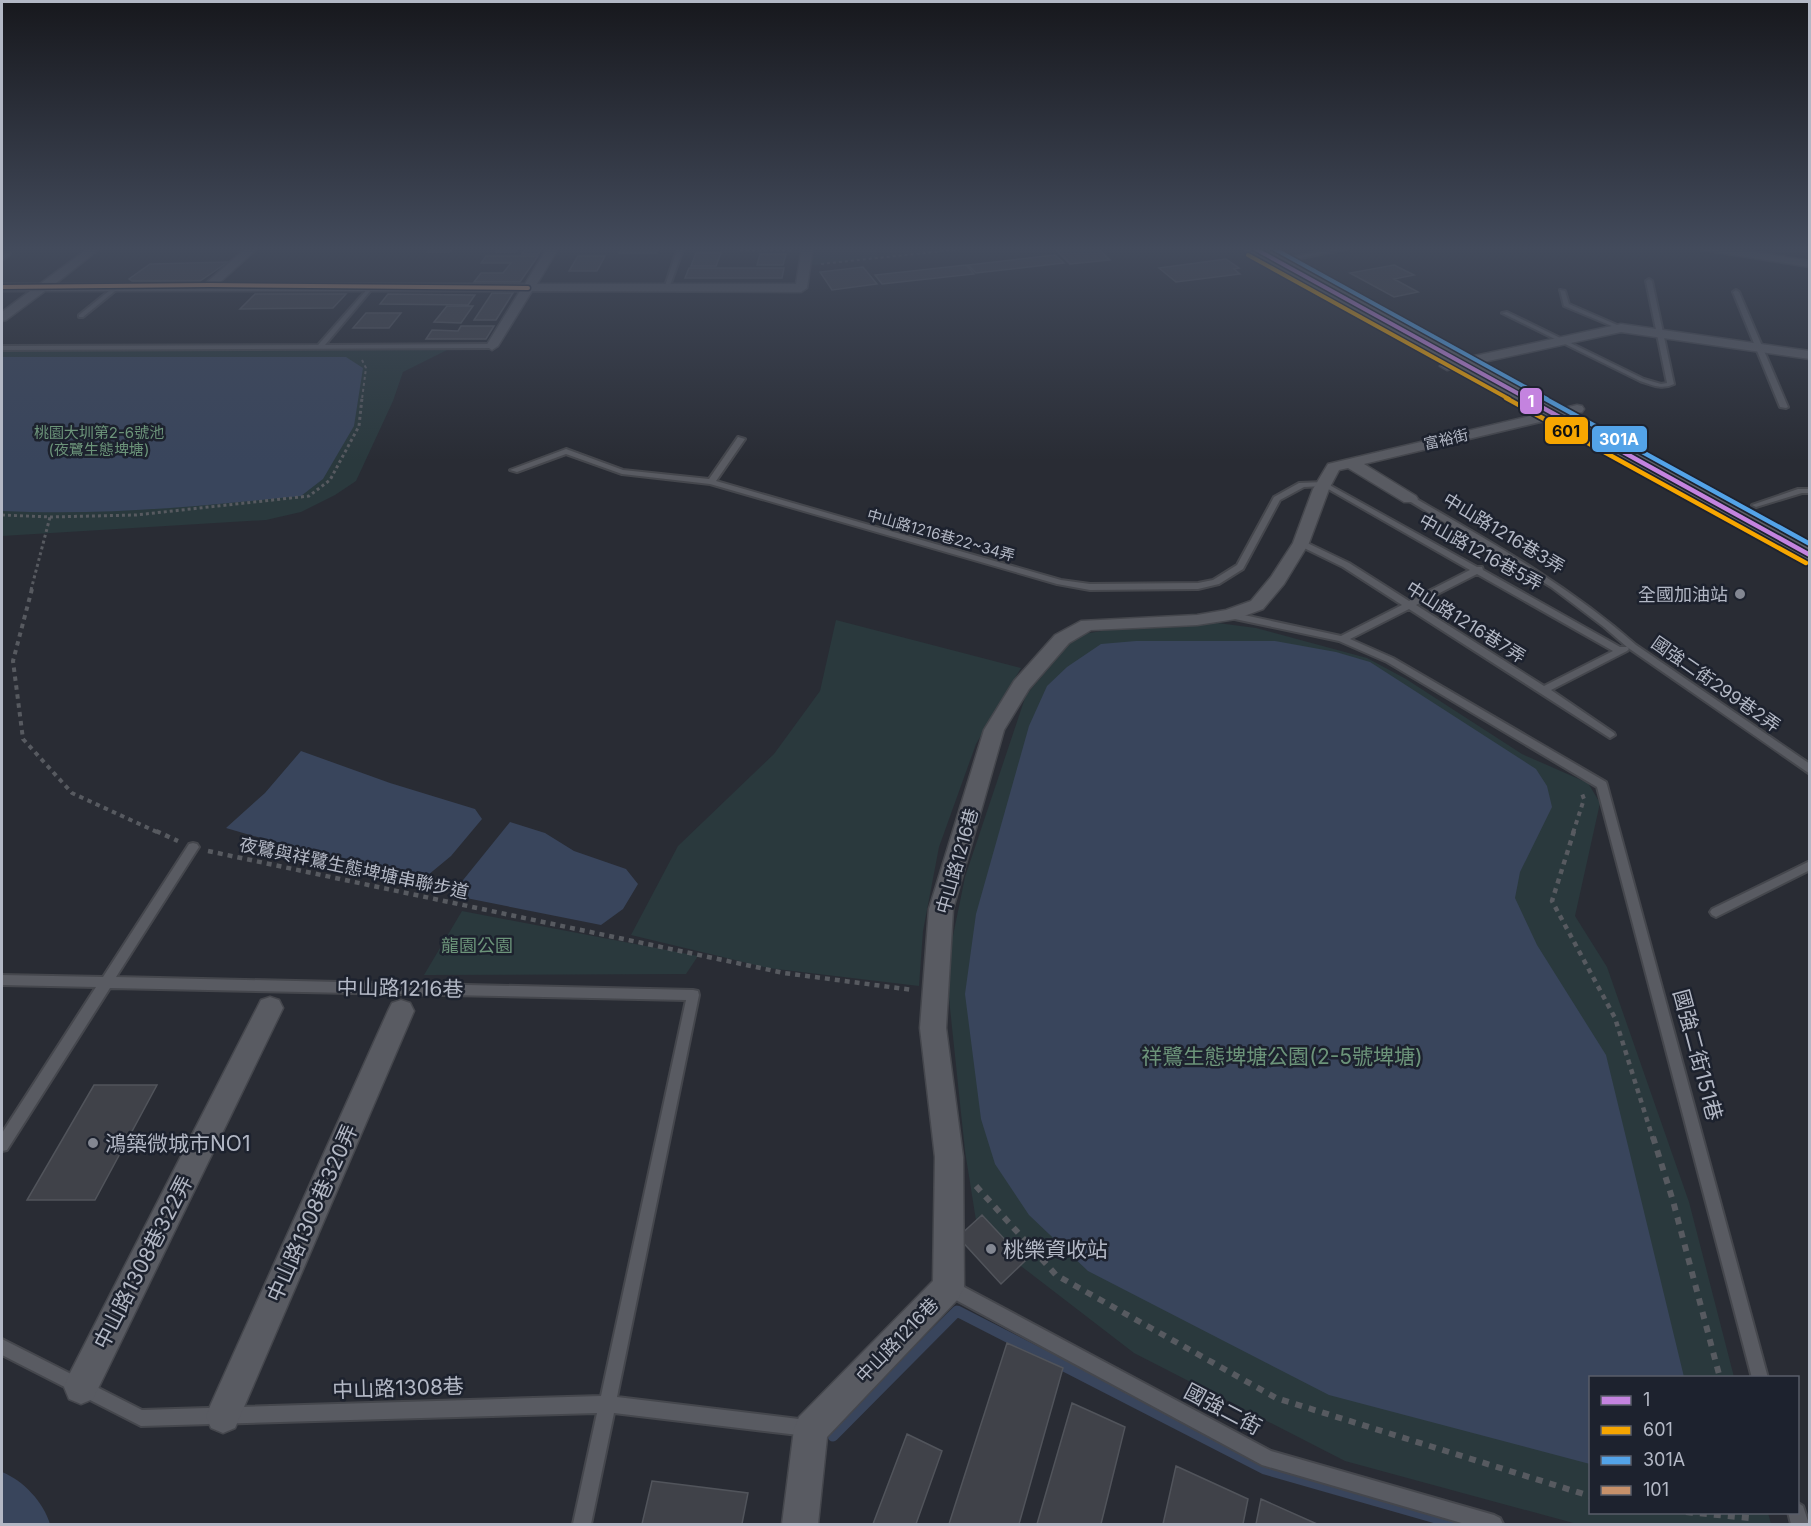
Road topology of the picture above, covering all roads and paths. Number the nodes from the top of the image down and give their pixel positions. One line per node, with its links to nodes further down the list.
1 (344, 318): 13 (lane)
2 (509, 318): 12 (street)
3 (1374, 318): 19 (main road)
4 (1409, 318): 18 (main road)
5 (1516, 318): 11 (lane)
6 (1598, 318): 9 (lane)
7 (1658, 318): 10 (lane)
8 (1747, 318): 16 (lane)
9 (1621, 328): 10 (street); 11 (street)
10 (1662, 334): 11 (lane); 16 (street)
11 (1564, 342): 18 (street)
12 (492, 346): 14 (lane)
13 (320, 347): 14 (lane); 15 (lane)
14 (357, 347): 32 (path)
15 (2, 348)
16 (1760, 348): 17 (street); 20 (lane)
17 (1809, 355)
18 (1484, 359): 19 (street); 21 (main road)
19 (1454, 365): 22 (main road)
20 (1784, 407)
21 (1577, 409): 22 (street, 富裕街); 30 (main road)
22 (1553, 415): 24 (street, 富裕街); 35 (main road)
23 (741, 439): 26 (lane)
24 (1349, 462): 27 (street, 富裕街); 29 (street, 中山路1216巷3弄)
25 (514, 470): 26 (lane, 中山路1216巷22~34弄)
26 (711, 482): 27 (lane, 中山路1216巷22~34弄)
27 (1324, 484): 34 (street, 中山路1216巷); 36 (lane, 中山路1216巷5弄)
28 (1809, 491): 30 (lane)
29 (1410, 500): 40 (lane, 中山路1216巷3弄)
30 (1756, 505): 33 (main road)
31 (2, 515): 32 (path)
32 (50, 517): 46 (path, 夜鷺與祥鷺生態埤塘串聯步道)
33 (1809, 534)
34 (1301, 543): 37 (lane, 中山路1216巷7弄); 38 (street, 中山路1216巷)
35 (1809, 555)
36 (1479, 569): 37 (lane); 41 (lane, 中山路1216巷5弄)
37 (1408, 605): 39 (lane); 42 (lane, 中山路1216巷7弄)
38 (1230, 615): 39 (lane, 國強二街151巷); 51 (street, 中山路1216巷)
39 (1342, 639): 44 (lane, 國強二街151巷)
40 (1633, 646): 41 (lane); 45 (lane, 國強二街299巷2弄)
41 (1620, 651): 42 (lane)
42 (1544, 690): 43 (lane, 中山路1216巷7弄)
43 (1610, 735)
44 (1566, 764): 58 (path); 59 (lane, 國強二街151巷)
45 (1809, 770)
46 (193, 847): 50 (lane); 51 (path, 夜鷺與祥鷺生態埤塘串聯步道)
47 (1809, 865): 48 (lane)
48 (1716, 912)
49 (2, 980): 50 (lane, 中山路1216巷)
50 (108, 981): 54 (lane); 61 (lane, 中山路1216巷)
51 (935, 993): 55 (street, 中山路1216巷)
52 (270, 1008): 60 (street, 中山路1308巷322弄)
53 (401, 1011): 62 (street, 中山路1308巷320弄)
54 (2, 1145)
55 (949, 1157): 56 (street, 中山路1216巷); 64 (path)
56 (948, 1287): 63 (street, 中山路1216巷); 69 (lane, 國強二街)
57 (2, 1347): 60 (lane, 中山路1308巷)
58 (1720, 1376)
59 (1760, 1376)
60 (81, 1387): 62 (lane, 中山路1308巷)
61 (608, 1404): 62 (lane, 中山路1308巷); 63 (lane, 中山路1308巷); 67 (lane)
62 (223, 1416)
63 (811, 1429): 68 (street)
64 (1589, 1496)
65 (1707, 1514): 66 (path)
66 (1748, 1514)
67 (582, 1524)
68 (800, 1524)
69 (1494, 1524)

